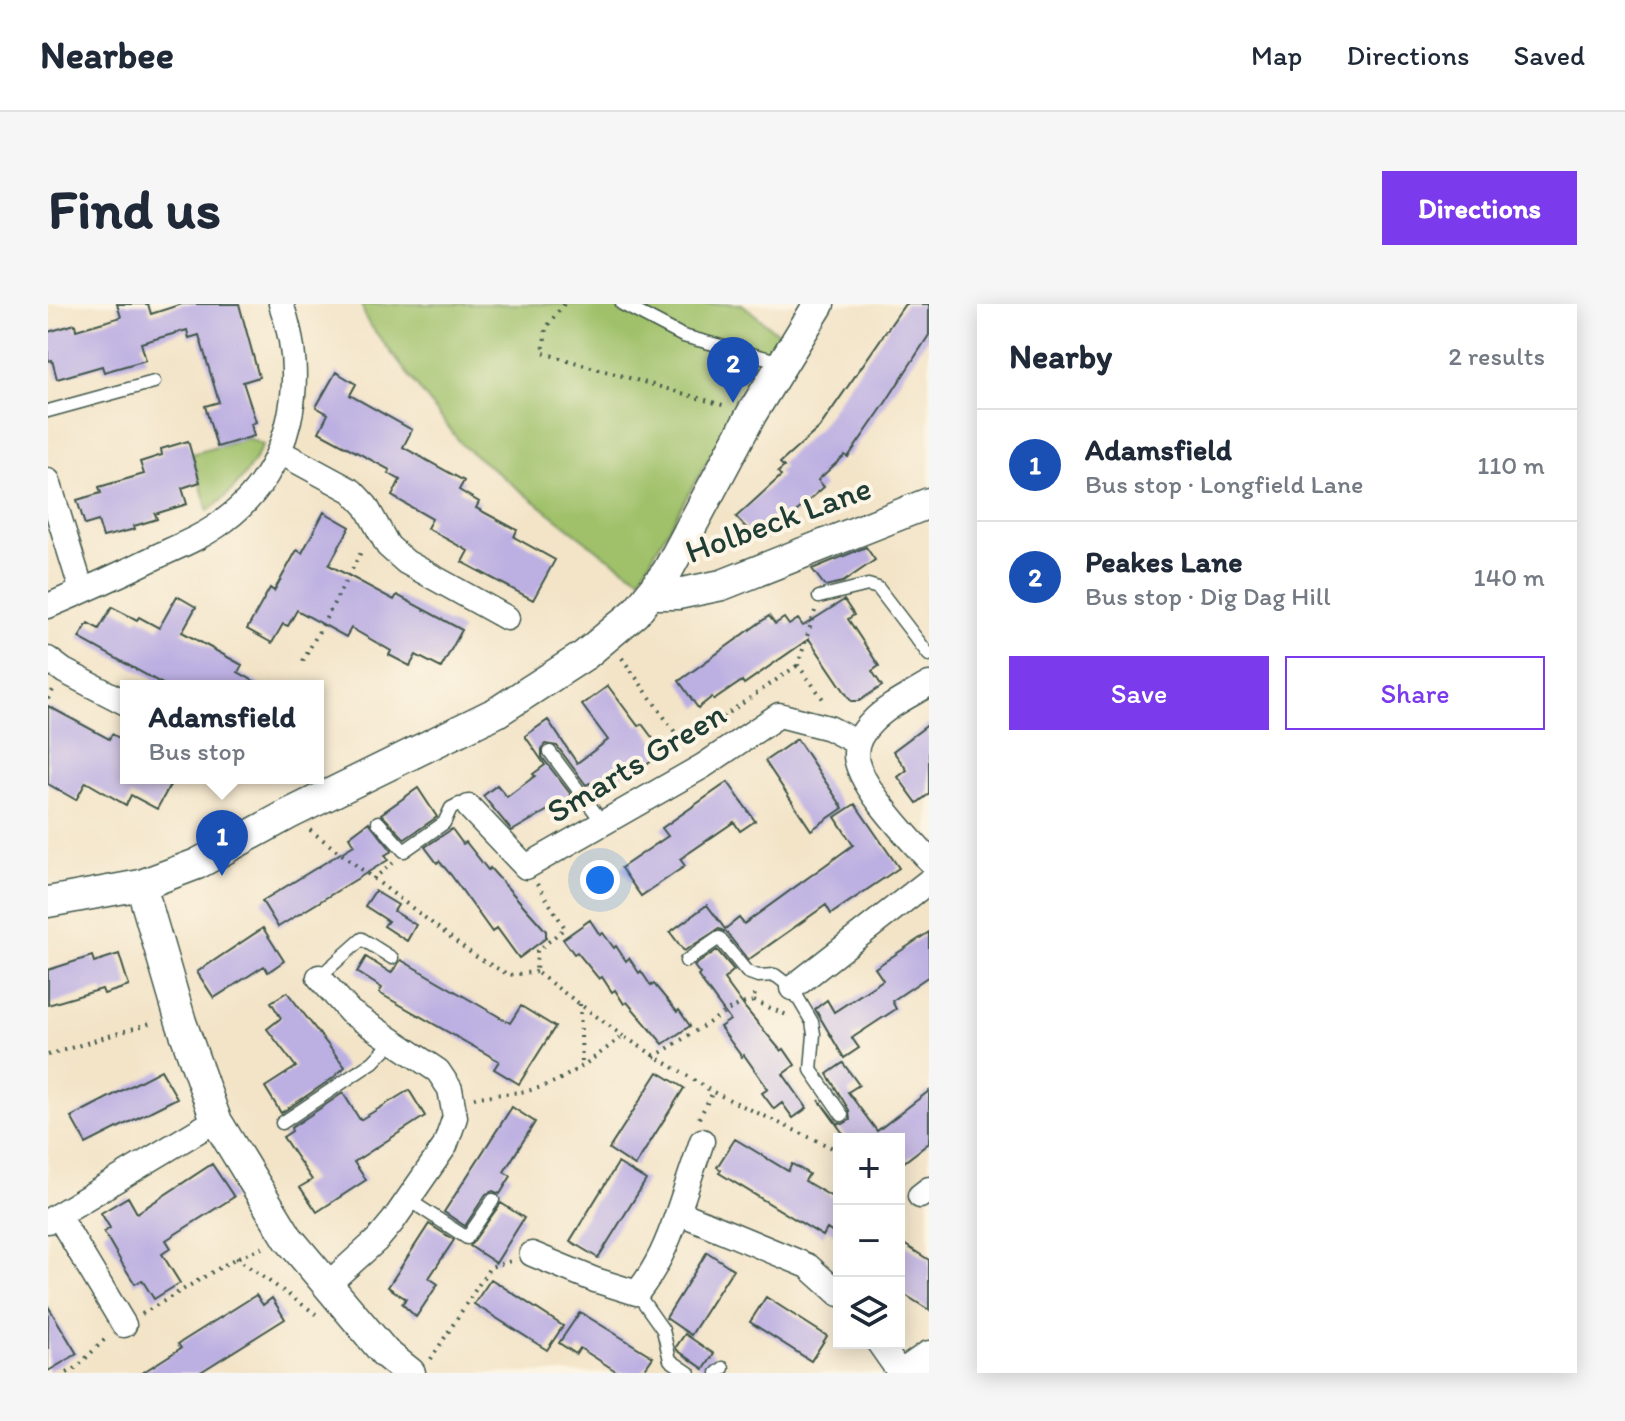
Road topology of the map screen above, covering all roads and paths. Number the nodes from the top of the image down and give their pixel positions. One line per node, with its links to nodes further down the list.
1 (281, 304): 9 (street)
2 (564, 304): 8 (path)
3 (622, 304): 5 (lane)
4 (819, 304): 5 (street)
5 (782, 362): 8 (street)
6 (154, 382): 7 (lane)
7 (48, 411)
8 (752, 413): 14 (street)
9 (280, 452): 12 (street); 13 (street)
10 (48, 481): 13 (street)
11 (929, 503): 14 (street, Holbeck Lane)
12 (378, 527): 17 (street); 21 (path)
13 (82, 591): 16 (street)
14 (652, 594): 18 (street)
15 (819, 597): 19 (lane); 22 (path)
16 (48, 606)
17 (507, 618)
18 (619, 628): 27 (path); 31 (street)
19 (929, 655)
20 (48, 659): 24 (street)
21 (303, 661)
22 (798, 665): 25 (path); 27 (path)
23 (929, 684): 26 (street)
24 (120, 700)
25 (829, 728): 26 (street, Smarts Green); 29 (street, Smarts Green)
26 (858, 743): 35 (street)
27 (683, 744): 29 (path)
28 (550, 752): 33 (lane)
29 (703, 766): 33 (street, Smarts Green)
30 (469, 807): 34 (lane); 36 (street, Smarts Green)
31 (289, 814): 37 (path); 39 (street)
32 (378, 822): 34 (lane)
33 (603, 823): 36 (street, Smarts Green)
34 (404, 851): 37 (path)
35 (929, 860)
36 (526, 867): 43 (path)
37 (373, 879): 43 (path)
38 (929, 881): 46 (street)
39 (141, 885): 40 (street); 48 (street)
40 (48, 902)
41 (392, 958): 45 (lane)
42 (686, 961): 44 (lane)
43 (536, 972): 47 (path)
44 (758, 976): 46 (lane); 52 (path)
45 (319, 977): 50 (street)
46 (792, 988): 55 (lane)
47 (580, 1004): 49 (path); 53 (path)
48 (179, 1013): 51 (path); 56 (street)
49 (623, 1036): 52 (path); 53 (path)
50 (394, 1040): 54 (street); 57 (lane)
51 (48, 1055)
52 (654, 1057): 59 (path)
53 (582, 1066): 54 (path)
54 (454, 1103): 60 (street)
55 (842, 1115)
56 (216, 1120): 63 (street); 64 (street)
57 (282, 1123)
58 (702, 1141): 62 (street)
59 (833, 1148)
60 (409, 1200): 61 (lane); 67 (street)
61 (493, 1200)
62 (678, 1212): 68 (street); 69 (street)
63 (53, 1218): 71 (street)
64 (288, 1238): 66 (path); 67 (street)
65 (532, 1254): 69 (street); 74 (path)
66 (236, 1258): 70 (path); 71 (path)
67 (327, 1285): 74 (street)
68 (833, 1289)
69 (637, 1293): 76 (lane)
70 (319, 1317)
71 (124, 1325): 75 (path)
72 (884, 1349): 77 (street)
73 (929, 1356): 77 (street)
74 (419, 1368)
75 (67, 1373)
76 (689, 1373)
77 (903, 1373)

